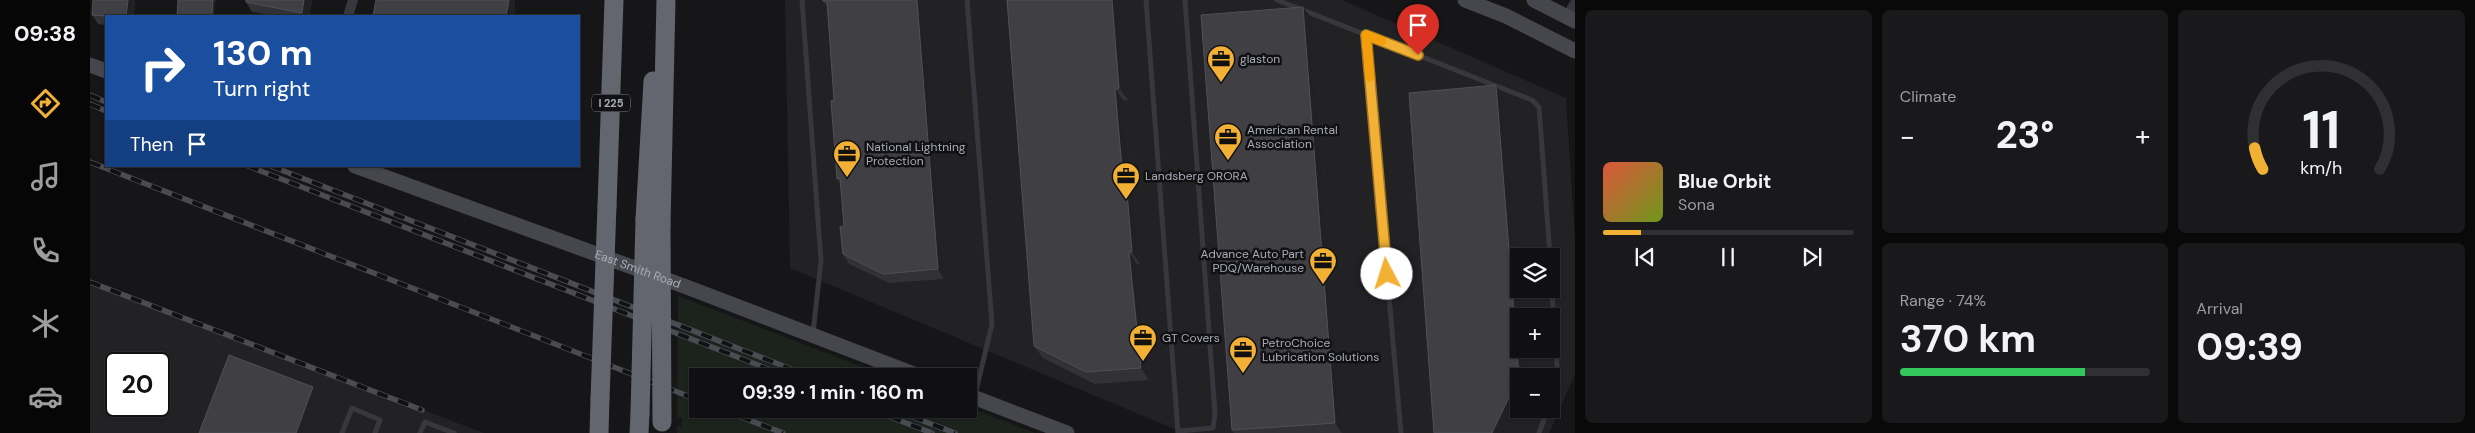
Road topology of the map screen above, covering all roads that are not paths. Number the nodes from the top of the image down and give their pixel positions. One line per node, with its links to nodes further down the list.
1 (353, 0): 13 (street)
2 (614, 0): 35 (highway, I 225, bridge)
3 (657, 0): 20 (highway)
4 (666, 0): 20 (highway)
5 (802, 0): 23 (lane)
6 (968, 0): 26 (lane)
7 (1146, 0): 30 (lane)
8 (1185, 0): 30 (lane)
9 (1277, 0): 15 (lane)
10 (1465, 0): 16 (street)
11 (1534, 0): 14 (street)
12 (1575, 3): 14 (street)
13 (348, 15)
14 (1571, 18)
15 (1366, 35): 21 (lane); 38 (lane)
16 (1575, 51)
17 (90, 64): 18 (street)
18 (105, 71)
19 (358, 167): 23 (street, East Smith Road)
20 (653, 222): 29 (highway, bridge); 36 (highway, bridge)
21 (1549, 248)
22 (1552, 298): 25 (lane)
23 (813, 336): 24 (street, East Smith Road)
24 (898, 368)
25 (1557, 368)
26 (977, 375)
27 (977, 398): 37 (street)
28 (1545, 418): 39 (lane)
29 (662, 428)
30 (1179, 432)
31 (342, 433): 32 (lane)
32 (375, 433)
33 (420, 433): 34 (lane)
34 (454, 433)
35 (599, 433)
36 (639, 433)
37 (1067, 433)
38 (1401, 433)
39 (1539, 433)

